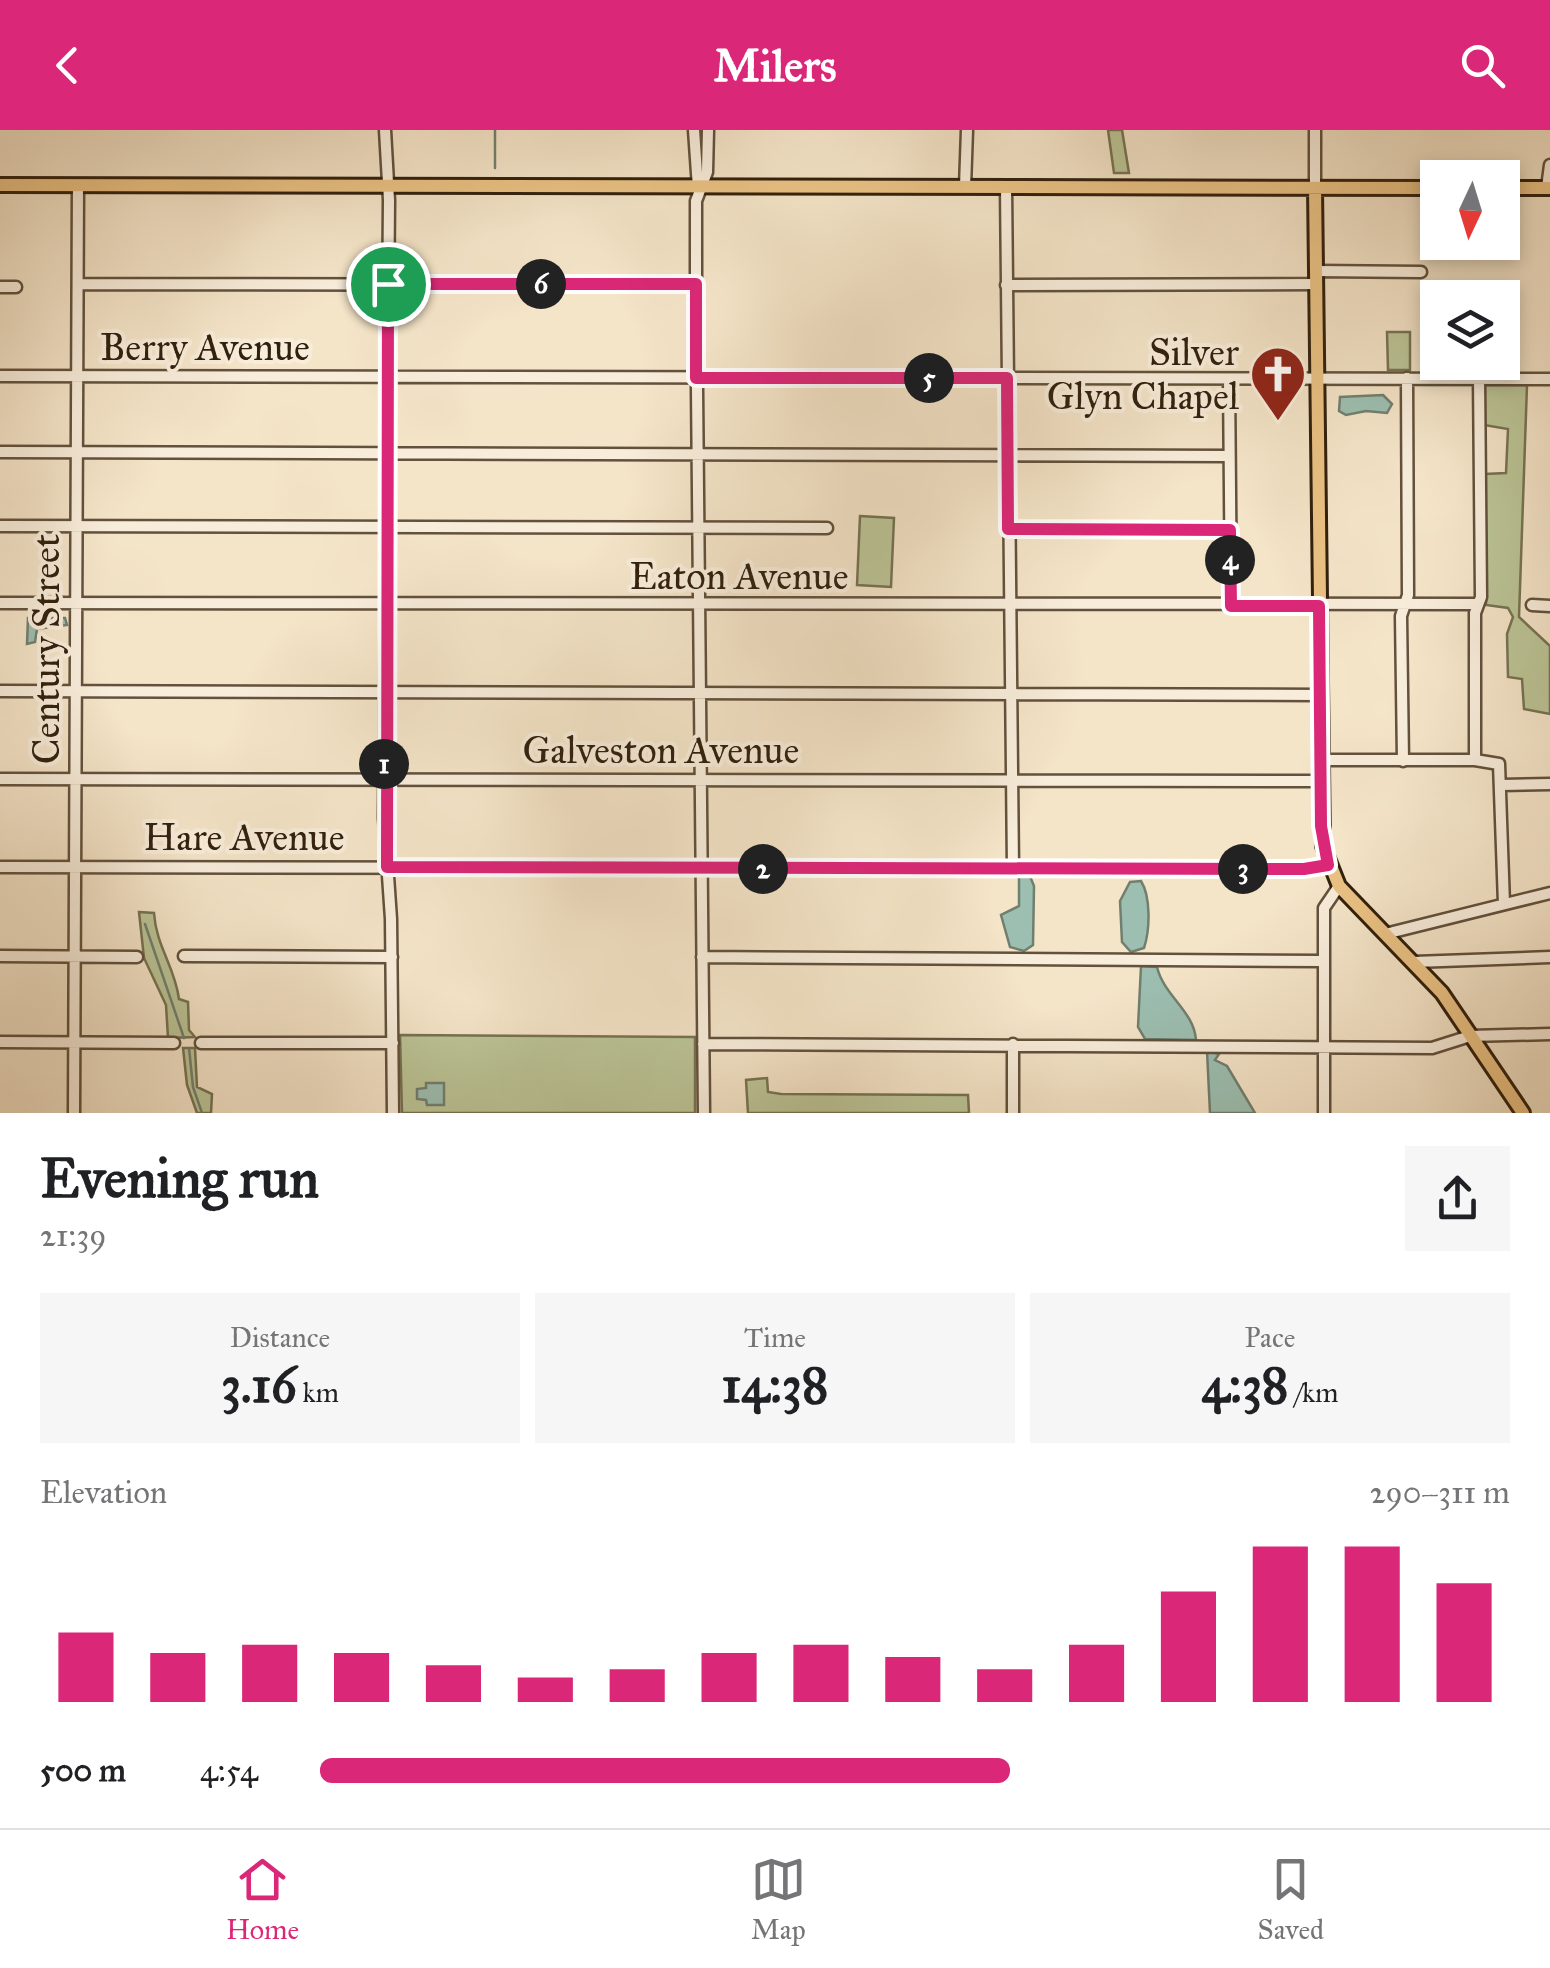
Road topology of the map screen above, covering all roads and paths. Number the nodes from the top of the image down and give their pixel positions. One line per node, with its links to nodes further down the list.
1 (385, 130): 9 (street)
2 (694, 130): 16 (street)
3 (708, 130): 16 (street)
4 (967, 130): 10 (street)
5 (1315, 130): 12 (street)
6 (1550, 165): 15 (street)
7 (0, 185): 8 (main road)
8 (78, 186): 9 (main road); 19 (street, Century Street)
9 (386, 186): 16 (main road); 20 (street)
10 (965, 187): 11 (main road); 16 (main road)
11 (1006, 187): 12 (main road); 22 (street)
12 (1316, 188): 13 (main road); 18 (main road)
13 (1420, 188)
14 (1520, 188): 15 (main road)
15 (1549, 188)
16 (698, 189): 21 (street)
17 (1421, 272): 18 (street)
18 (1316, 277): 22 (street); 30 (main road)
19 (78, 284): 20 (street); 26 (street, Century Street)
20 (388, 284): 21 (street); 27 (street)
21 (696, 284): 28 (street)
22 (1006, 285): 29 (street)
23 (0, 287): 24 (street)
24 (16, 287)
25 (0, 376): 26 (street, Berry Avenue)
26 (78, 376): 27 (street, Berry Avenue); 38 (street, Century Street)
27 (388, 377): 28 (street, Berry Avenue); 39 (street)
28 (696, 378): 29 (street, Berry Avenue); 40 (street)
29 (1007, 378): 35 (street, Berry Avenue); 41 (street)
30 (1318, 378): 31 (street, Berry Avenue); 35 (street, Berry Avenue); 59 (main road)
31 (1406, 378): 32 (street, Berry Avenue); 54 (street)
32 (1420, 378)
33 (1520, 378): 34 (street, Berry Avenue)
34 (1550, 378)
35 (1228, 379): 42 (street)
36 (1479, 380): 53 (street)
37 (0, 452): 38 (street)
38 (77, 453): 39 (street); 44 (street, Century Street)
39 (387, 454): 40 (street); 45 (street)
40 (696, 455): 41 (street); 46 (street)
41 (1008, 456): 42 (street); 48 (street)
42 (1228, 456): 49 (street)
43 (0, 526): 44 (street)
44 (77, 526): 45 (street); 51 (street, Century Street)
45 (386, 527): 46 (street); 52 (street)
46 (696, 528): 47 (street); 56 (street)
47 (827, 528)
48 (1008, 529): 49 (street); 57 (street)
49 (1230, 530): 58 (street)
50 (0, 603): 51 (street, Eaton Avenue)
51 (77, 604): 52 (street, Eaton Avenue); 62 (street, Century Street)
52 (386, 604): 56 (street, Eaton Avenue); 63 (street)
53 (1478, 604): 54 (street, Eaton Avenue); 69 (street)
54 (1404, 605): 59 (street, Eaton Avenue); 68 (street)
55 (1532, 605): 60 (street)
56 (697, 606): 57 (street, Eaton Avenue); 64 (street)
57 (1009, 606): 58 (street, Eaton Avenue); 65 (street)
58 (1231, 606): 59 (street, Eaton Avenue)
59 (1319, 606): 66 (main road)
60 (1550, 606)
61 (0, 691): 62 (street)
62 (76, 692): 63 (street); 72 (street, Century Street)
63 (385, 693): 64 (street); 71 (street)
64 (698, 694): 65 (street); 73 (street)
65 (1010, 694): 66 (street); 74 (street)
66 (1320, 695): 67 (main road)
67 (1321, 760): 68 (street); 75 (main road)
68 (1403, 760): 69 (street)
69 (1475, 760): 77 (street)
70 (0, 779): 72 (street, Galveston Avenue)
71 (384, 779): 72 (street, Galveston Avenue); 73 (street, Galveston Avenue); 81 (street)
72 (76, 780): 80 (street, Century Street)
73 (699, 780): 74 (street, Galveston Avenue); 82 (street)
74 (1010, 781): 75 (street, Galveston Avenue); 83 (street)
75 (1321, 781): 78 (main road)
76 (1550, 784): 77 (street)
77 (1502, 785): 86 (street)
78 (1328, 865): 83 (street, Hare Avenue); 84 (main road)
79 (0, 867): 80 (street, Hare Avenue)
80 (76, 867): 81 (street, Hare Avenue); 89 (street, Century Street)
81 (387, 867): 82 (street, Hare Avenue); 91 (street)
82 (701, 869): 83 (street, Hare Avenue); 92 (street)
83 (1012, 869)
84 (1339, 886): 87 (main road); 95 (street)
85 (1550, 892): 86 (street)
86 (1504, 904): 87 (street)
87 (1385, 934): 96 (main road)
88 (0, 956): 89 (street)
89 (76, 956): 94 (street); 100 (street, Century Street)
90 (184, 956): 91 (street)
91 (392, 957): 103 (street)
92 (702, 957): 95 (street); 104 (street)
93 (1550, 957): 96 (street)
94 (137, 958)
95 (1321, 960): 106 (street)
96 (1414, 962): 98 (main road)
97 (1550, 1034): 98 (street)
98 (1470, 1036): 106 (street); 112 (main road)
99 (0, 1042): 100 (street)
100 (74, 1043): 101 (street); 107 (street, Century Street)
101 (174, 1043)
102 (201, 1043): 103 (street)
103 (393, 1043): 108 (street)
104 (703, 1044): 105 (street); 109 (street)
105 (1013, 1044): 106 (street); 110 (street)
106 (1323, 1045): 111 (street)
107 (74, 1113)
108 (393, 1113)
109 (704, 1113)
110 (1013, 1113)
111 (1324, 1113)
112 (1523, 1113)

